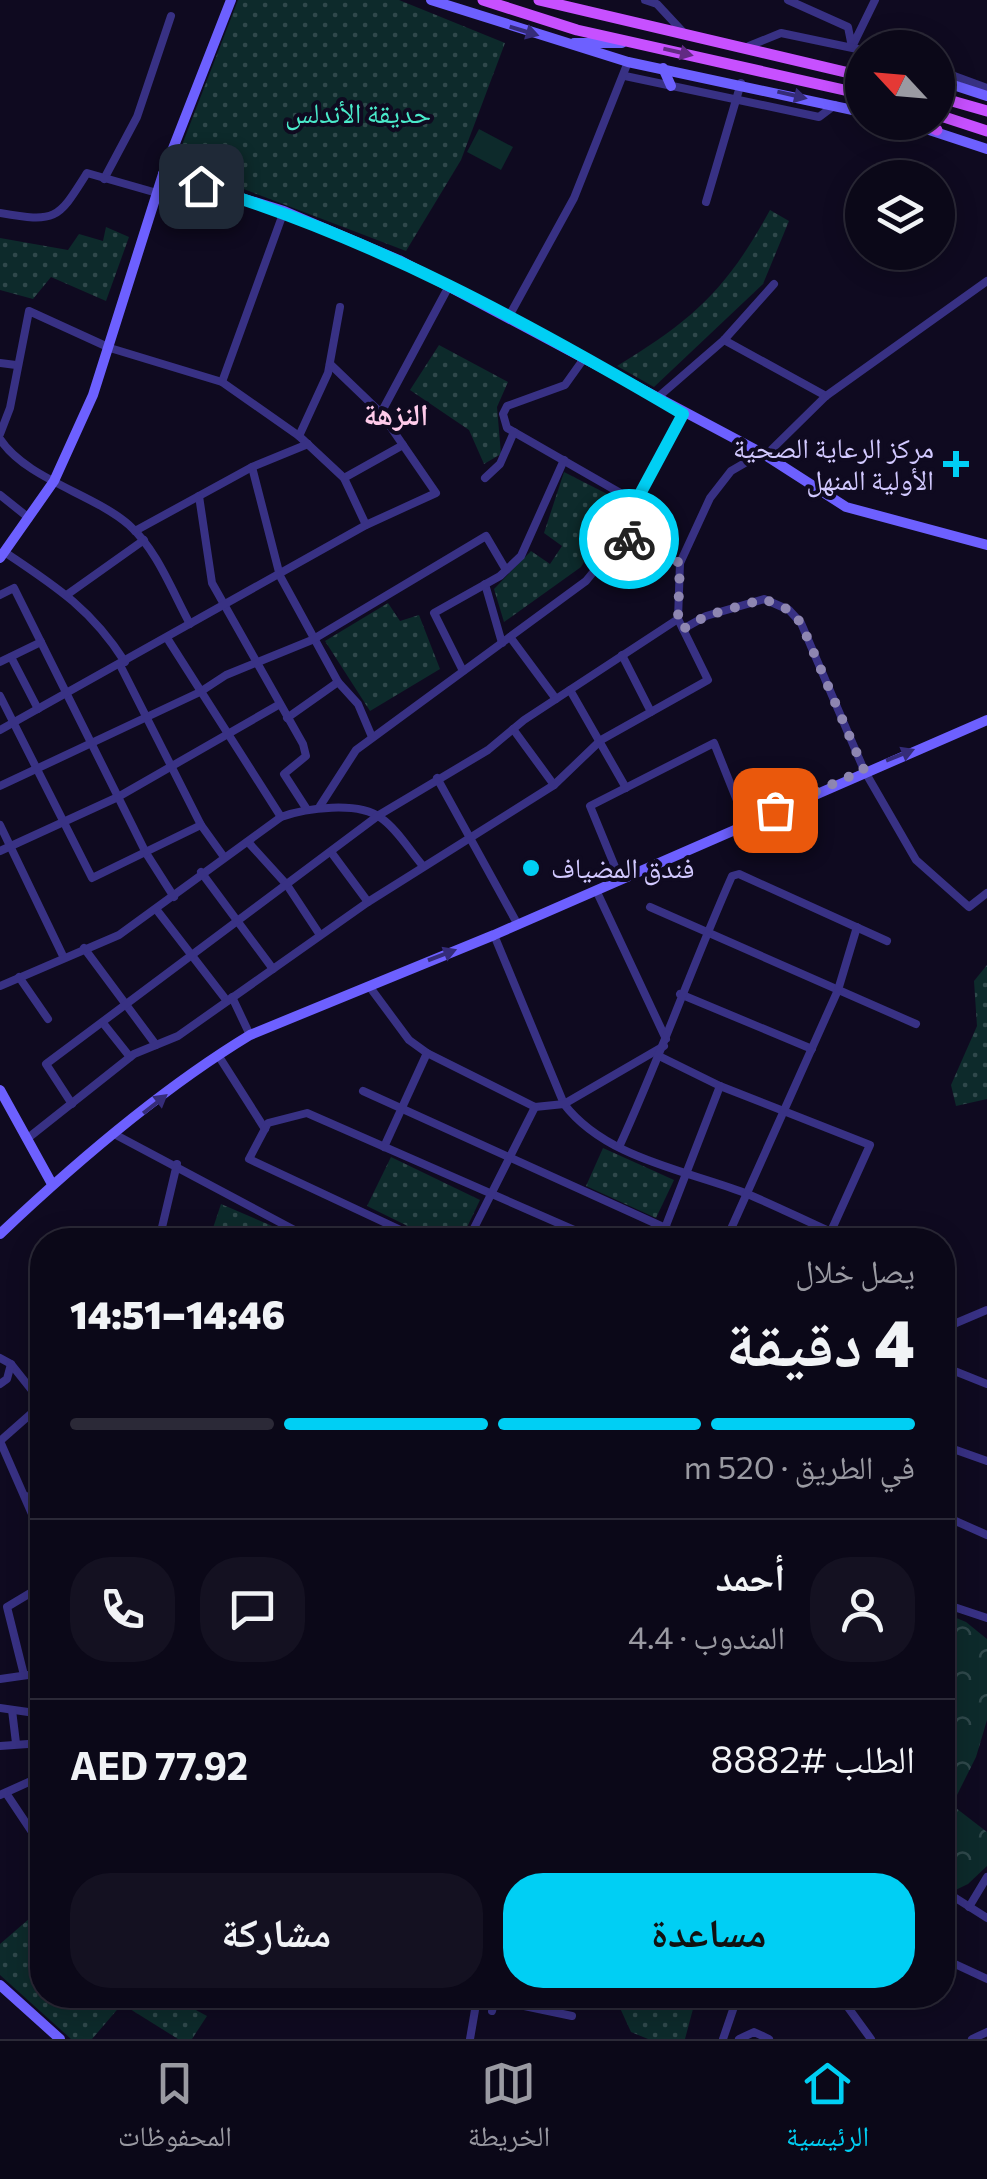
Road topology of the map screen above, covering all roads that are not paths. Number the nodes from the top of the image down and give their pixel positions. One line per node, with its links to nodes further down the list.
1 (231, 0): 36 (street)
2 (432, 0): 12 (street, one-way to 12)
3 (483, 0): 13 (main road)
4 (539, 0): 11 (main road)
5 (644, 0): 11 (street)
6 (788, 0): 9 (street)
7 (875, 0): 10 (street)
8 (171, 16): 37 (street)
9 (849, 30)
10 (860, 30)
11 (691, 37): 15 (main road)
12 (563, 43): 13 (street); 16 (street)
13 (636, 43): 25 (main road, one-way to 25)
14 (845, 46): 15 (street)
15 (740, 48): 18 (main road)
16 (628, 62): 17 (street); 19 (street)
17 (663, 68): 21 (street); 22 (street)
18 (845, 71)
19 (625, 76): 22 (street); 46 (street)
20 (955, 76): 24 (street)
21 (741, 83): 27 (street); 29 (street, one-way to 29)
22 (671, 86): 27 (street)
23 (955, 86): 26 (street)
24 (987, 88)
25 (845, 91)
26 (987, 96)
27 (736, 100): 29 (street); 39 (street)
28 (955, 102): 31 (main road)
29 (834, 105): 30 (street)
30 (845, 108)
31 (987, 112)
32 (955, 121): 33 (main road)
33 (987, 131)
34 (955, 137): 35 (street)
35 (987, 149)
36 (163, 174): 38 (street); 40 (street)
37 (104, 178): 38 (street); 41 (street)
38 (157, 193): 48 (street)
39 (706, 202)
40 (284, 211): 44 (street); 53 (street)
41 (0, 213)
42 (987, 281): 54 (street)
43 (774, 284): 47 (street)
44 (449, 286): 46 (street); 56 (street)
45 (340, 307): 51 (street)
46 (508, 318): 49 (street)
47 (724, 340): 54 (street); 55 (street)
48 (110, 348): 52 (street); 53 (street); 68 (street)
49 (585, 357): 55 (street); 59 (street)
50 (0, 363): 52 (street)
51 (330, 364): 56 (street); 60 (street)
52 (16, 365): 58 (street)
53 (222, 382): 60 (street)
54 (826, 396): 63 (street)
55 (658, 398): 57 (street)
56 (381, 413): 62 (street)
57 (683, 414): 63 (street); 71 (street)
58 (0, 432): 68 (street)
59 (514, 432): 64 (street); 67 (street)
60 (299, 436): 61 (street)
61 (308, 444): 65 (street); 66 (street)
62 (403, 445): 66 (street); 73 (street)
63 (764, 454): 77 (street); 79 (street)
64 (564, 460): 71 (street); 80 (street)
65 (252, 467): 70 (street); 81 (street)
66 (344, 478): 73 (street)
67 (486, 478)
68 (54, 481): 72 (street); 74 (street)
69 (0, 495): 72 (street)
70 (199, 496): 74 (street); 85 (street)
71 (636, 502): 75 (street)
72 (29, 518): 78 (street)
73 (366, 525): 81 (street)
74 (135, 531): 76 (street)
75 (618, 535): 79 (street); 91 (street)
76 (144, 540): 83 (street); 87 (street)
77 (987, 545)
78 (3, 556): 83 (street)
79 (680, 563): 86 (street)
80 (506, 570): 82 (street); 90 (street)
81 (280, 576): 85 (street); 90 (street)
82 (484, 584): 91 (street); 98 (street)
83 (68, 594): 97 (street)
84 (0, 595): 92 (street)
85 (223, 606): 87 (street); 96 (street)
86 (678, 618): 88 (street); 93 (street)
87 (190, 624): 89 (street)
88 (683, 629): 107 (street); 120 (street)
89 (167, 638): 97 (street); 101 (street)
90 (312, 640): 96 (street); 99 (street)
91 (506, 640): 98 (street); 104 (street)
92 (40, 642): 94 (street); 102 (street)
93 (622, 655): 100 (street); 107 (street)
94 (11, 657): 95 (street); 106 (street)
95 (0, 662)
96 (257, 662): 101 (street); 105 (street)
97 (123, 664): 102 (street); 108 (street)
98 (462, 670): 115 (street)
99 (338, 682): 109 (street); 115 (street)
100 (570, 690): 104 (street); 116 (street)
101 (200, 692): 108 (street); 114 (street)
102 (68, 693): 106 (street); 117 (street)
103 (0, 696): 111 (street)
104 (556, 699): 112 (street)
105 (280, 704): 109 (street); 114 (street)
106 (38, 709): 111 (street)
107 (651, 712): 116 (street)
108 (145, 716): 117 (street); 118 (street)
109 (288, 718): 127 (street)
110 (987, 720): 120 (street, one-way to 110)
111 (14, 722): 113 (street); 119 (street)
112 (513, 729): 121 (street); 122 (street)
113 (0, 730)
114 (225, 736): 118 (street); 129 (street)
115 (372, 737): 126 (street)
116 (601, 740): 122 (street); 124 (street)
117 (91, 742): 119 (street); 125 (street)
118 (171, 767): 125 (street); 133 (street)
119 (34, 770): 123 (street); 130 (street)
120 (864, 770): 131 (street); 146 (street)
121 (437, 778): 128 (street); 134 (street)
122 (554, 785): 134 (street)
123 (0, 786)
124 (626, 788): 131 (street); 143 (street)
125 (118, 797): 130 (street); 139 (street)
126 (320, 806): 127 (street); 128 (street)
127 (306, 808): 129 (street)
128 (379, 816): 138 (street); 141 (street)
129 (281, 817): 135 (street)
130 (62, 822): 136 (street); 139 (street)
131 (746, 823): 143 (street)
132 (0, 825): 136 (street)
133 (201, 825): 139 (street); 140 (street)
134 (472, 838): 141 (street); 152 (street)
135 (248, 842): 140 (street); 144 (street)
136 (10, 846): 137 (street); 159 (street)
137 (0, 851)
138 (330, 852): 144 (street); 148 (street)
139 (146, 853): 147 (street)
140 (224, 857): 142 (street)
141 (423, 866): 148 (street)
142 (201, 872): 147 (street); 151 (street)
143 (620, 879): 145 (street)
144 (287, 886): 151 (street); 155 (street)
145 (596, 890): 152 (street); 174 (street)
146 (987, 893)
147 (174, 897): 150 (street)
148 (368, 902): 155 (street)
149 (650, 907): 154 (street)
150 (156, 909): 158 (street); 160 (street)
151 (239, 922): 160 (street); 161 (street)
152 (518, 924): 156 (street)
153 (857, 928): 154 (street); 157 (street); 166 (street)
154 (707, 932): 166 (street); 167 (street)
155 (320, 935): 161 (street)
156 (494, 936): 165 (street, one-way to 156); 185 (street)
157 (887, 941)
158 (84, 948): 159 (street); 169 (street)
159 (64, 956): 163 (street)
160 (194, 956): 168 (street); 169 (street)
161 (273, 968): 168 (street)
162 (0, 970): 164 (street)
163 (19, 977): 164 (street); 170 (street)
164 (3, 984)
165 (367, 984): 173 (street); 177 (street)
166 (838, 990): 172 (street); 176 (street)
167 (680, 994): 174 (street); 176 (street)
168 (230, 999): 173 (street); 175 (street)
169 (128, 1006): 171 (street); 175 (street)
170 (48, 1019)
171 (104, 1023): 179 (street); 184 (street)
172 (916, 1024)
173 (250, 1036): 178 (street)
174 (665, 1042): 180 (street); 185 (street)
175 (156, 1044): 179 (street)
176 (812, 1050): 188 (street)
177 (427, 1053): 186 (street); 187 (street)
178 (218, 1055): 189 (street); 190 (street, one-way to 178)
179 (130, 1056): 184 (street)
180 (661, 1057): 181 (street); 193 (street)
181 (720, 1086): 188 (street); 196 (street)
182 (0, 1090): 191 (street)
183 (363, 1091): 187 (street)
184 (72, 1104): 191 (street)
185 (564, 1104): 186 (street); 193 (street)
186 (535, 1108): 194 (street)
187 (401, 1110): 192 (street); 194 (street)
188 (785, 1111): 199 (street); 208 (street)
189 (264, 1129): 192 (street); 202 (street)
190 (116, 1135): 195 (street); 197 (street)
191 (28, 1138): 197 (street)
192 (384, 1146): 198 (street)
193 (619, 1148): 196 (street)
194 (507, 1157): 198 (street); 205 (street)
195 (176, 1164): 200 (street); 201 (street)
196 (686, 1172): 199 (street); 205 (street)
197 (52, 1184): 209 (street)
198 (489, 1192): 203 (street); 204 (street)
199 (748, 1194): 206 (street); 207 (street)
200 (162, 1228)
201 (293, 1228)
202 (396, 1228)
203 (473, 1228)
204 (571, 1228)
205 (665, 1228)
206 (732, 1228)
207 (814, 1228)
208 (833, 1228)
209 (0, 1234)
210 (987, 1310): 211 (street)
211 (955, 1324)
212 (0, 1358): 213 (street)
213 (11, 1364): 215 (street); 217 (street)
214 (955, 1371): 216 (street)
215 (0, 1384)
216 (987, 1384)
217 (30, 1389)
218 (30, 1415): 220 (street)
219 (955, 1449): 221 (street)
220 (3, 1456): 222 (street)
221 (987, 1462)
222 (25, 1496): 223 (street); 224 (street)
223 (30, 1497)
224 (30, 1508)
225 (955, 1520): 226 (street)
226 (987, 1534)
227 (30, 1593): 231 (street)
228 (955, 1607): 229 (street)
229 (987, 1618)
230 (30, 1674): 231 (street)
231 (24, 1675): 232 (street)
232 (0, 1678)
233 (0, 1708): 234 (street)
234 (12, 1710): 235 (street); 236 (street)
235 (30, 1712)
236 (16, 1743): 237 (street); 238 (street)
237 (30, 1743)
238 (0, 1746)
239 (30, 1782): 240 (street)
240 (3, 1794): 241 (street)
241 (30, 1831)
242 (987, 1877): 244 (street)
243 (955, 1898): 244 (street)
244 (969, 1907): 245 (street)
245 (987, 1918)
246 (955, 1964): 247 (street)
247 (987, 1978)
248 (1, 1986): 257 (street)
249 (493, 2008): 254 (street)
250 (538, 2008): 255 (street)
251 (734, 2008): 259 (street)
252 (848, 2008): 262 (street)
253 (475, 2010): 258 (street)
254 (492, 2011)
255 (572, 2016)
256 (986, 2035): 263 (street)
257 (60, 2039)
258 (470, 2039)
259 (723, 2039)
260 (739, 2039): 261 (street)
261 (769, 2039)
262 (871, 2039)
263 (972, 2039)

